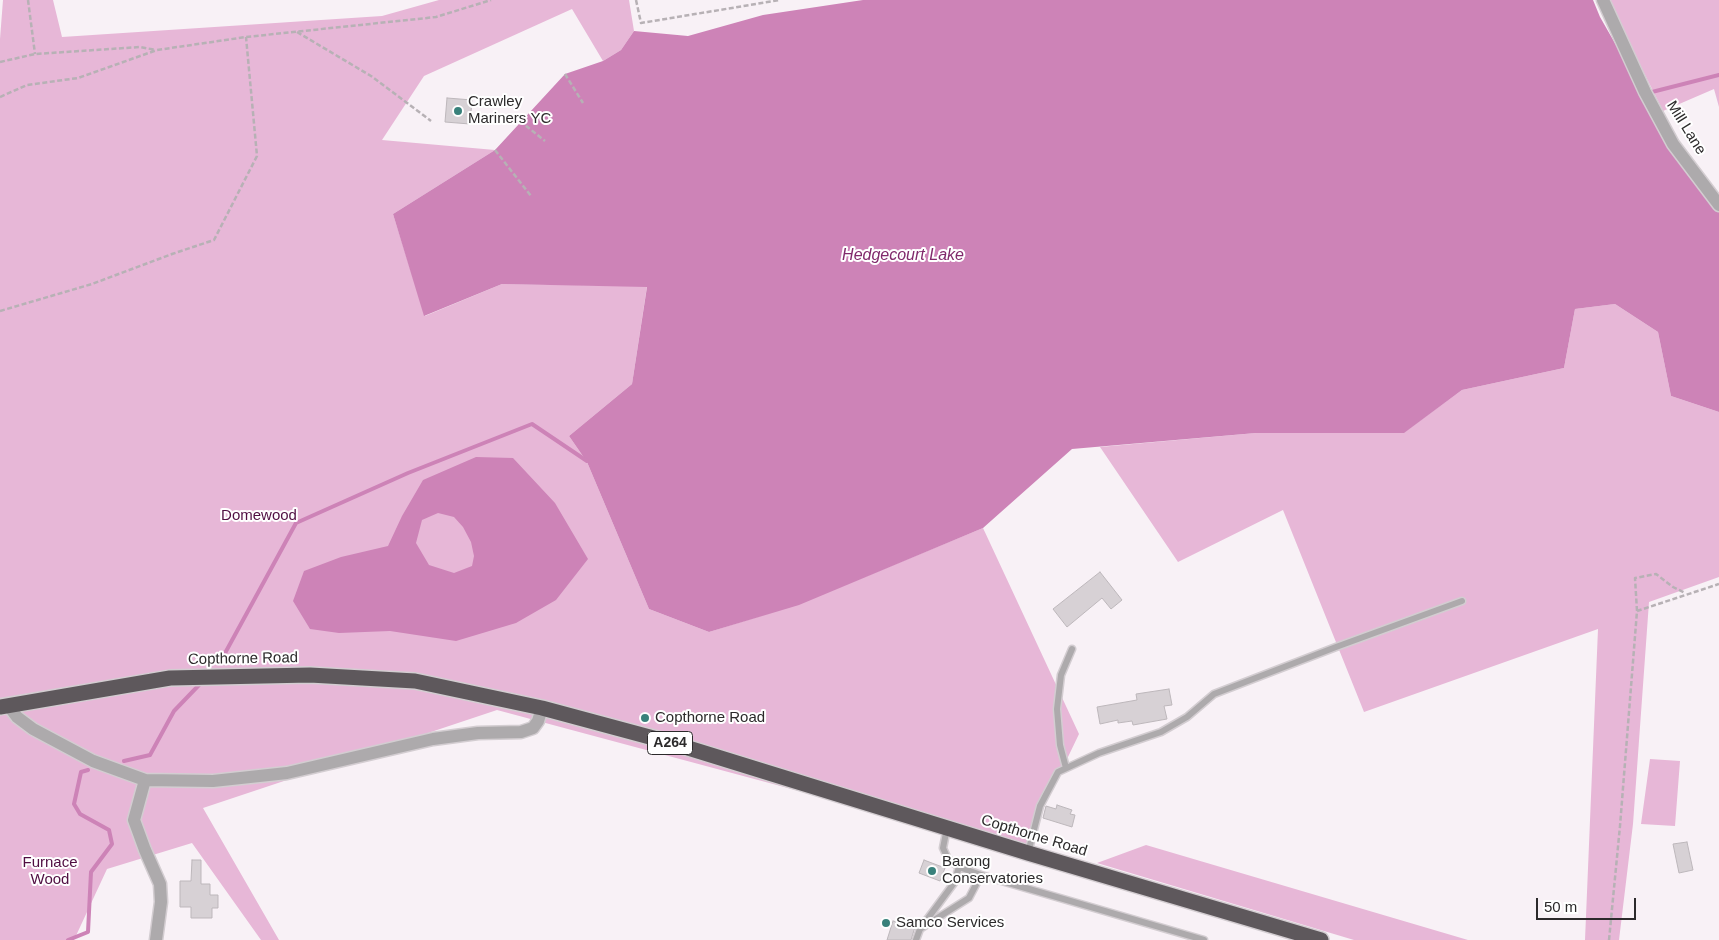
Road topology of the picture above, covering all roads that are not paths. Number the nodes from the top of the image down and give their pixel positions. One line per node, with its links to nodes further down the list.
1 (1603, 0): 2 (street, Mill Lane)
2 (1719, 205)
3 (1462, 601): 7 (lane)
4 (1072, 649): 7 (lane)
5 (4, 706): 6 (highway, Copthorne Road / A264); 8 (street)
6 (542, 708): 8 (street); 9 (highway, Copthorne Road / A264)
7 (1066, 768): 10 (lane)
8 (144, 780): 14 (street)
9 (947, 828): 10 (highway, Copthorne Road / A264); 11 (lane)
10 (1028, 853): 17 (highway, Copthorne Road / A264)
11 (959, 867): 12 (lane); 13 (lane)
12 (981, 874): 13 (lane); 16 (lane)
13 (920, 929): 15 (lane)
14 (156, 940)
15 (916, 940)
16 (1204, 940)
17 (1321, 940)

